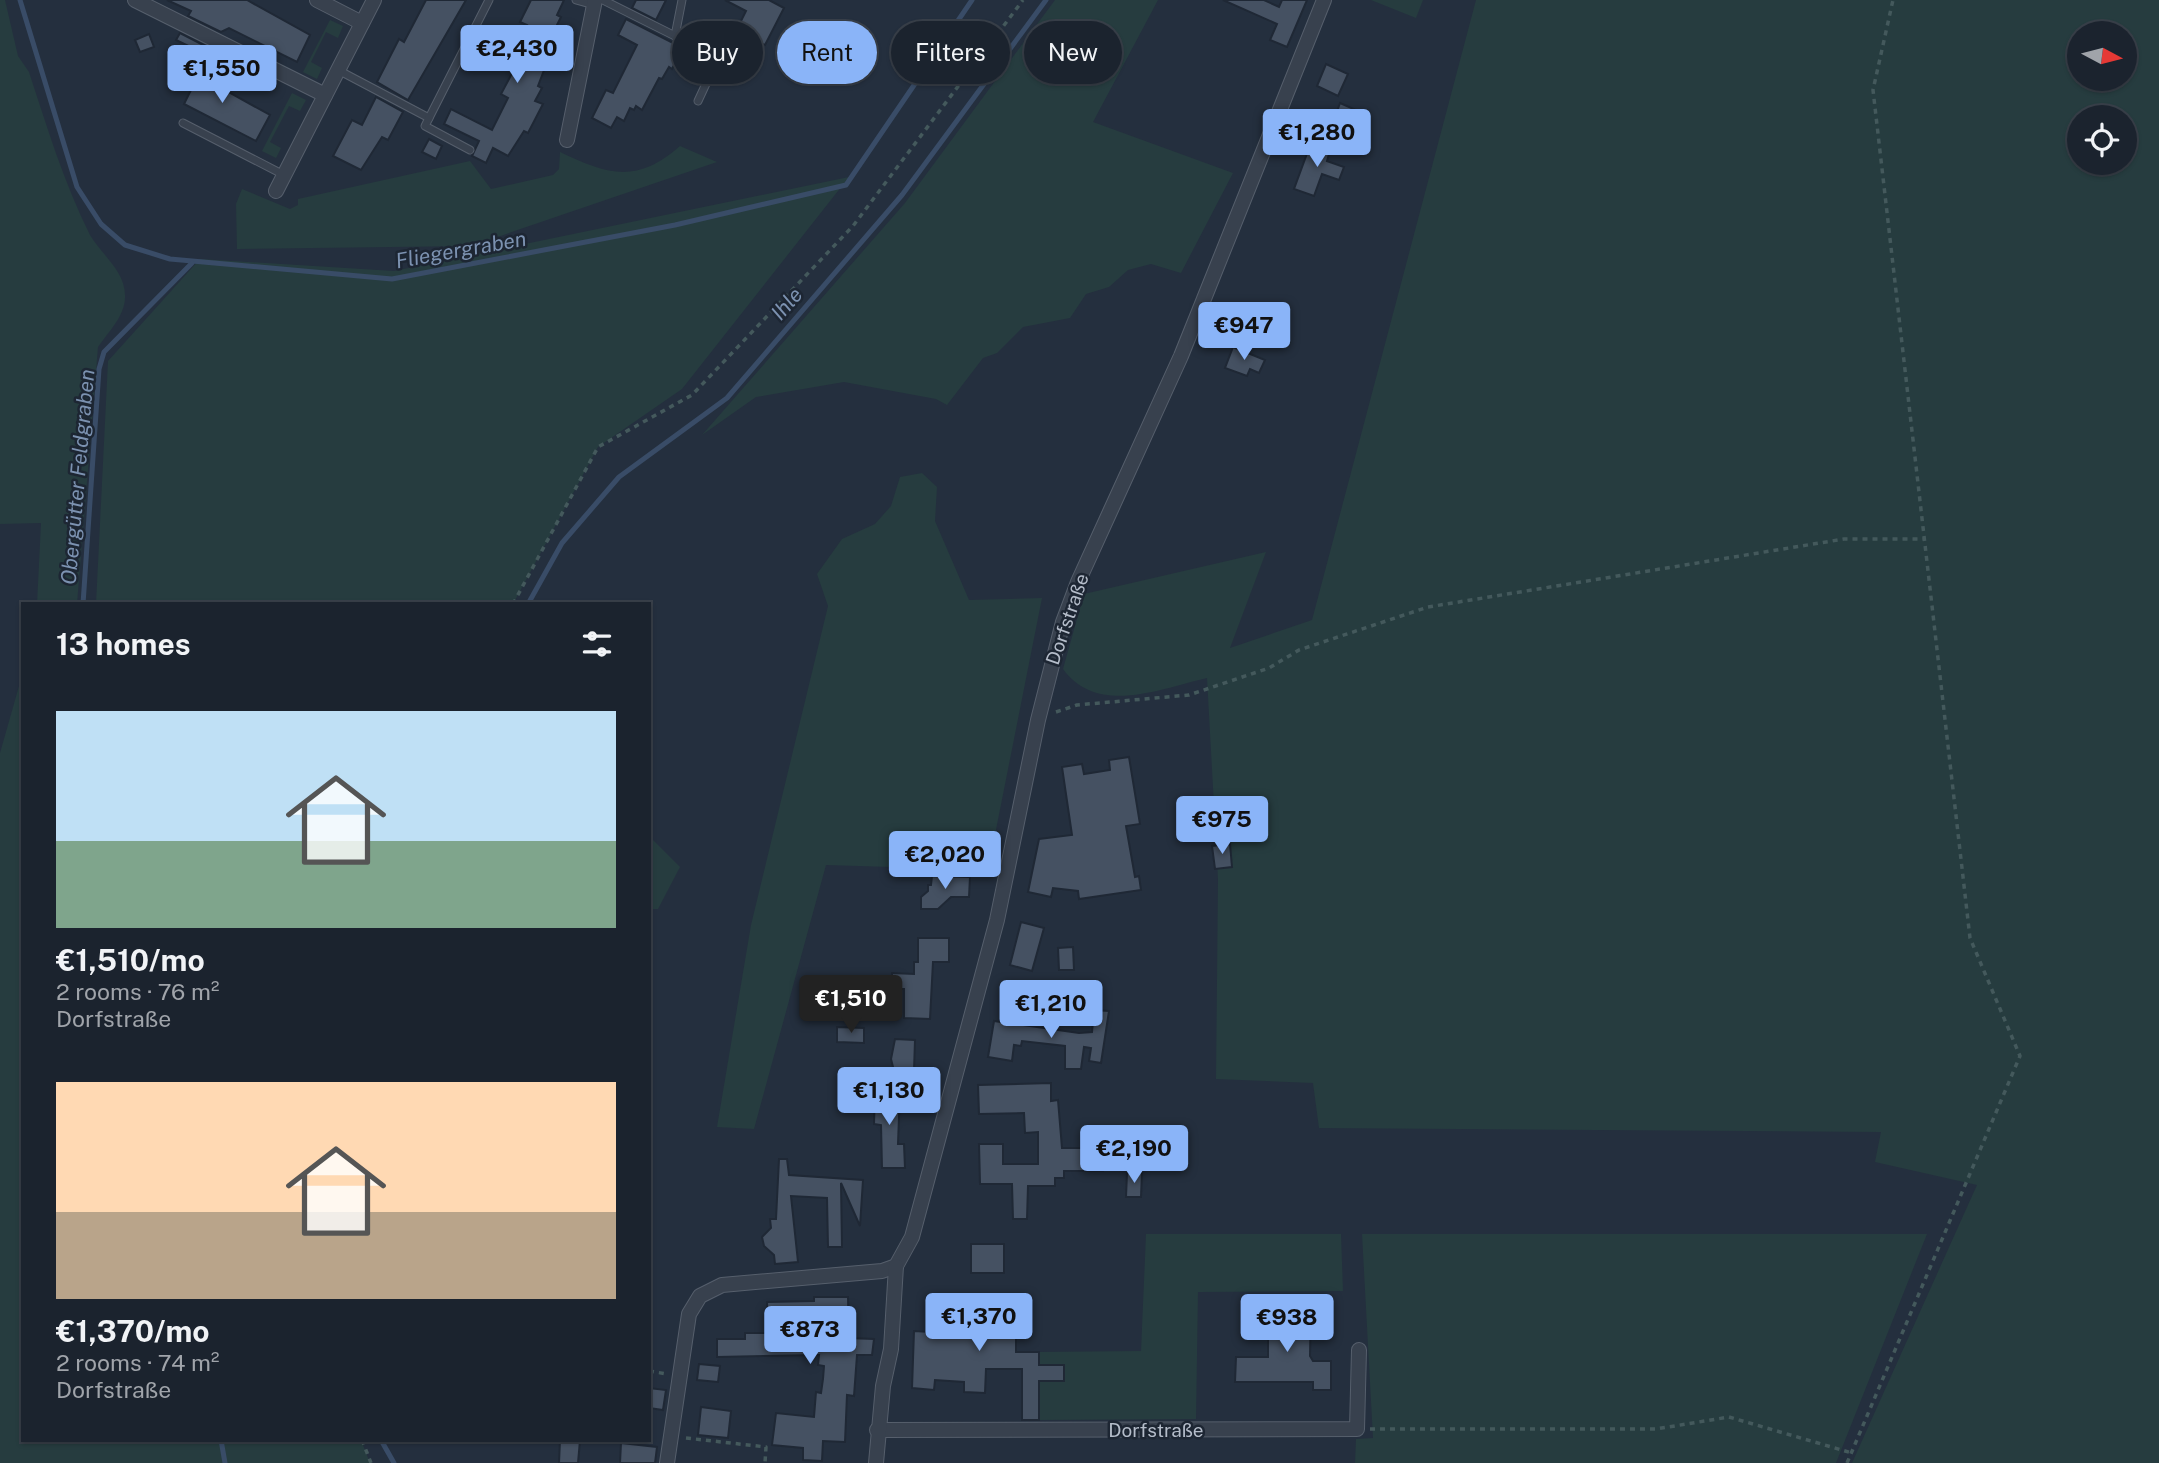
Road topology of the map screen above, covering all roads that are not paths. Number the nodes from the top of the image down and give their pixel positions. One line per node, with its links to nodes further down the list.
1 (135, 0): 14 (street)
2 (317, 0): 10 (street)
3 (374, 0): 10 (street)
4 (489, 0): 16 (lane)
5 (576, 0): 8 (lane)
6 (682, 0): 9 (lane)
7 (1324, 0): 22 (street, Dorfstraße)
8 (597, 2): 11 (lane); 18 (street)
9 (678, 21)
10 (362, 23): 12 (street)
11 (672, 35)
12 (338, 70): 14 (street); 16 (lane)
13 (706, 84): 15 (lane)
14 (325, 95): 20 (street)
15 (698, 101)
16 (429, 118): 19 (lane)
17 (183, 123): 20 (lane)
18 (567, 140)
19 (470, 150)
20 (284, 176): 21 (street)
21 (276, 191)
22 (896, 1266): 24 (street, Dorfstraße); 25 (street)
23 (1359, 1350): 24 (street, Dorfstraße)
24 (877, 1430): 26 (street, Dorfstraße)
25 (667, 1463)
26 (876, 1463)

